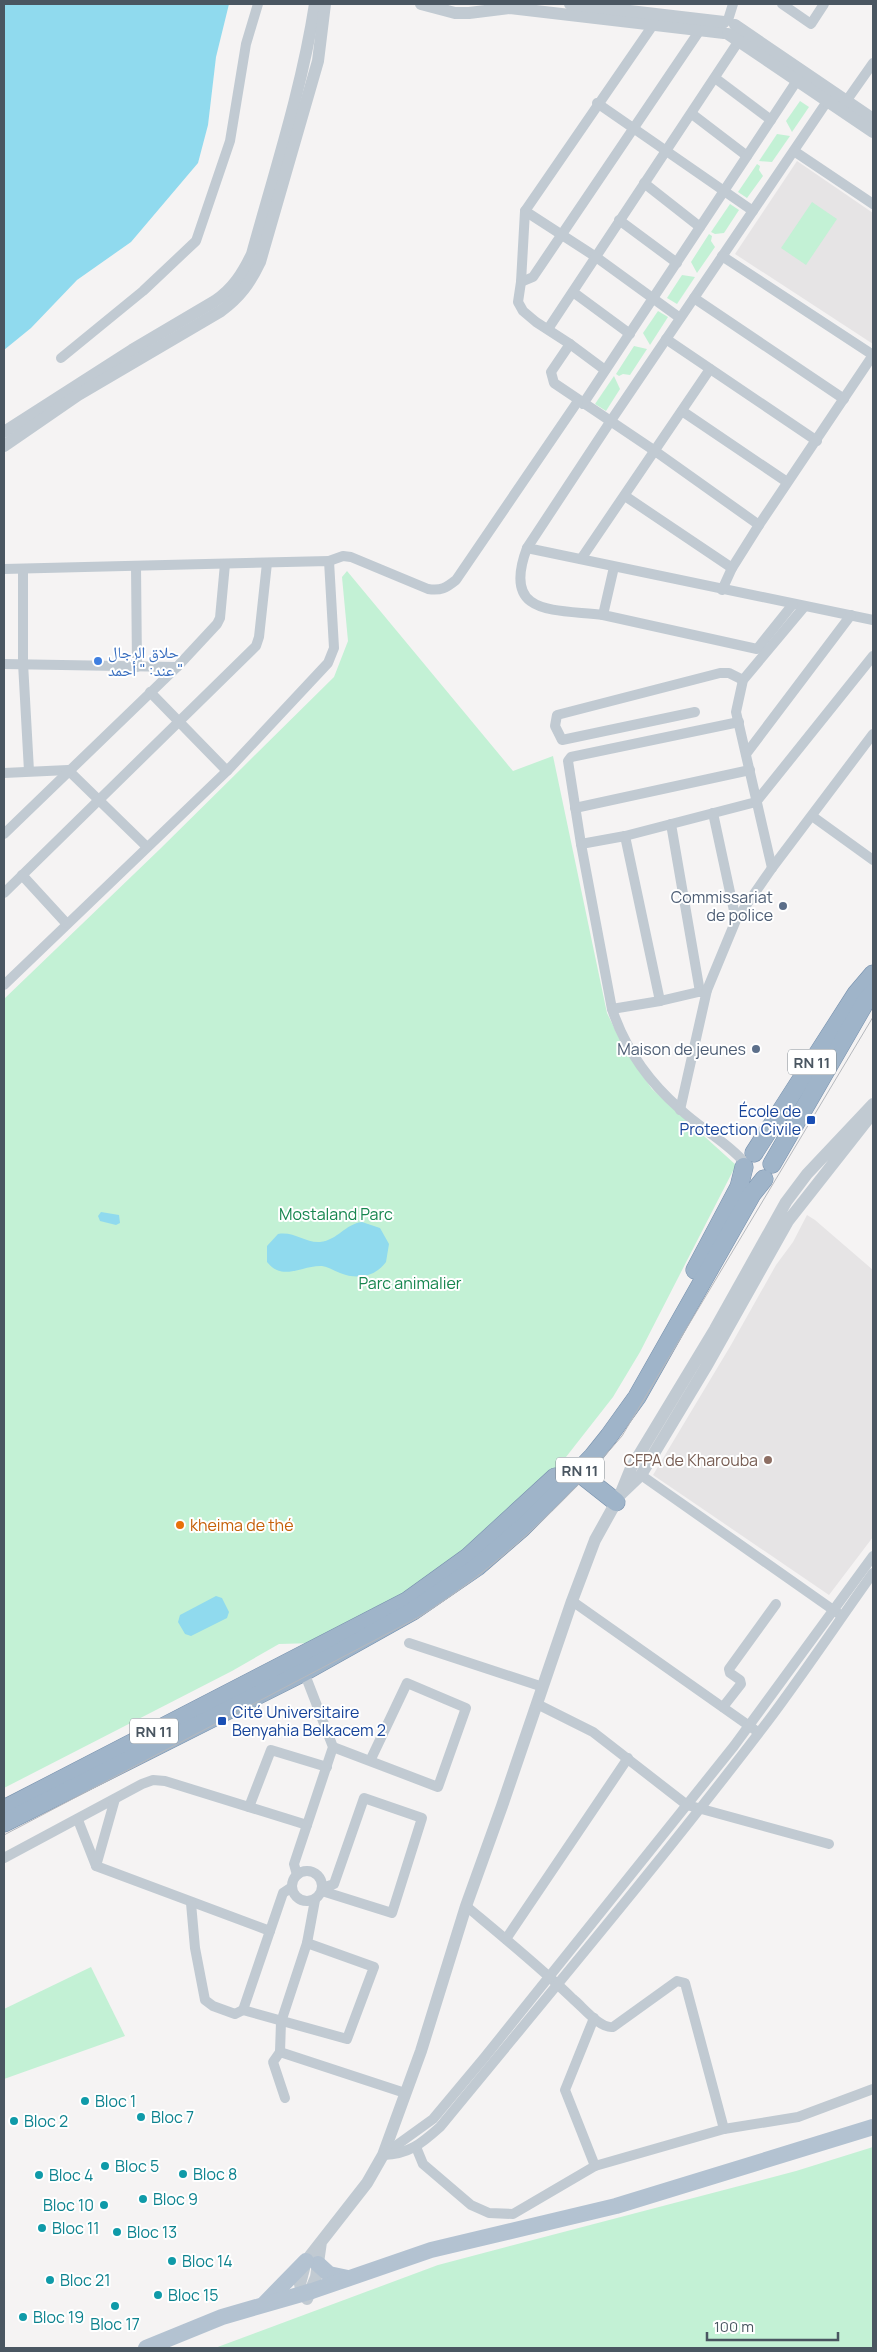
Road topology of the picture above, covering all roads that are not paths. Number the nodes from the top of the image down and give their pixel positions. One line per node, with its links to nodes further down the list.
1 (258, 4): 47 (street)
2 (315, 4): 54 (street)
3 (325, 4): 56 (street)
4 (421, 4): 9 (street)
5 (570, 4): 10 (street)
6 (733, 4): 10 (street)
7 (782, 4): 8 (street)
8 (824, 4)
9 (653, 24): 11 (street); 17 (street)
10 (732, 29): 11 (street); 13 (street); 14 (street)
11 (700, 30): 21 (street)
12 (873, 63): 16 (street)
13 (800, 75): 15 (street); 16 (street); 20 (street)
14 (715, 78): 18 (street); 20 (street)
15 (828, 100): 22 (street); 24 (street)
16 (847, 100): 19 (street)
17 (598, 103): 21 (street); 29 (street)
18 (692, 114): 23 (street); 25 (street)
19 (873, 119)
20 (772, 120): 25 (street)
21 (633, 128): 23 (street); 33 (street)
22 (873, 132)
23 (666, 150): 26 (street); 27 (street)
24 (794, 151): 28 (street); 30 (street)
25 (748, 156): 27 (street)
26 (644, 183): 31 (street); 32 (street)
27 (724, 192): 30 (street); 32 (street)
28 (873, 204)
29 (525, 211): 33 (street); 37 (street)
30 (753, 211): 34 (street)
31 (619, 220): 35 (street); 36 (street)
32 (700, 227): 36 (street)
33 (563, 235): 35 (street); 37 (street)
34 (722, 256): 39 (street); 46 (street)
35 (596, 257): 38 (street); 40 (street)
36 (676, 263): 40 (street)
37 (521, 282): 42 (street)
38 (573, 292): 42 (street); 43 (street)
39 (694, 298): 41 (street); 50 (street)
40 (652, 299): 41 (street); 43 (street)
41 (680, 318): 44 (street)
42 (548, 329): 45 (street)
43 (630, 334): 49 (street)
44 (666, 339): 48 (street); 53 (street)
45 (570, 344): 49 (street); 51 (street)
46 (873, 355): 50 (street)
47 (61, 358)
48 (710, 369): 52 (street); 55 (street)
49 (605, 370): 51 (street)
50 (844, 399): 55 (street)
51 (580, 402): 53 (street); 63 (street)
52 (682, 411): 57 (street); 58 (street)
53 (610, 422): 57 (street); 61 (street)
54 (4, 432)
55 (817, 441): 58 (street)
56 (4, 446)
57 (655, 451): 59 (street); 60 (street)
58 (787, 482): 60 (street)
59 (625, 496): 62 (street); 68 (street)
60 (759, 525): 68 (street)
61 (527, 548): 62 (street); 74 (street)
62 (582, 559): 67 (street)
63 (330, 561): 64 (street); 92 (street)
64 (267, 563): 65 (street); 85 (street)
65 (226, 564): 66 (street); 81 (street)
66 (136, 566): 69 (street); 80 (street)
67 (614, 567): 71 (street); 74 (street)
68 (732, 568): 71 (street)
69 (23, 569): 70 (street); 79 (street)
70 (4, 570)
71 (722, 590): 72 (street)
72 (792, 604): 73 (street); 74 (street)
73 (804, 607): 75 (street); 82 (street)
74 (603, 614)
75 (851, 615): 76 (street); 88 (street)
76 (873, 620)
77 (873, 656): 95 (street)
78 (4, 664): 79 (street)
79 (23, 664): 80 (street); 91 (street)
80 (137, 667): 81 (street)
81 (177, 667): 83 (street)
82 (743, 680): 84 (street); 86 (street)
83 (150, 692): 85 (street); 89 (street)
84 (695, 712)
85 (179, 722): 92 (street); 94 (street)
86 (739, 722): 88 (street); 96 (street)
87 (873, 734): 98 (street)
88 (746, 754): 90 (street)
89 (68, 770): 91 (street); 94 (street); 100 (street)
90 (750, 770): 95 (street); 96 (street)
91 (30, 771): 93 (street)
92 (227, 771): 103 (street)
93 (4, 773)
94 (99, 799): 103 (street); 106 (street)
95 (756, 802): 97 (street); 105 (street)
96 (575, 808): 102 (street)
97 (713, 814): 99 (street); 108 (street)
98 (812, 816): 104 (street); 105 (street)
99 (671, 824): 101 (street); 112 (street)
100 (4, 834)
101 (625, 836): 102 (street); 114 (street)
102 (581, 844): 115 (street)
103 (147, 847): 109 (street)
104 (873, 860)
105 (772, 868): 108 (street)
106 (22, 875): 107 (street); 109 (street)
107 (4, 893)
108 (736, 920): 112 (street)
109 (66, 923): 111 (street)
110 (873, 974): 119 (highway, RN 11)
111 (4, 985)
112 (703, 991): 114 (street); 117 (street)
113 (873, 993): 120 (highway, RN 11)
114 (660, 1001): 115 (street)
115 (612, 1009): 117 (street)
116 (873, 1104): 123 (street)
117 (680, 1110): 119 (street)
118 (873, 1113): 122 (street)
119 (748, 1160): 120 (highway); 120 (highway); 144 (highway, RN 11)
120 (768, 1172): 121 (highway, RN 11)
121 (578, 1472): 123 (highway); 130 (highway, RN 11)
122 (641, 1475): 123 (street); 128 (street)
123 (618, 1499): 126 (street)
124 (873, 1556): 128 (street)
125 (873, 1573): 128 (street)
126 (572, 1601): 131 (street); 133 (street)
127 (776, 1604): 133 (street)
128 (838, 1613): 134 (street); 135 (street)
129 (409, 1643): 131 (street)
130 (304, 1672): 136 (street); 146 (highway, RN 11)
131 (542, 1687): 132 (street)
132 (537, 1704): 137 (street); 156 (street)
133 (723, 1708): 134 (street)
134 (750, 1726): 135 (street); 141 (street)
135 (759, 1733): 143 (street)
136 (333, 1748): 138 (street); 139 (street)
137 (628, 1758): 141 (street); 158 (street)
138 (370, 1761): 138 (street)
139 (327, 1767): 142 (street); 147 (street)
140 (115, 1799): 142 (street); 145 (street); 150 (street)
141 (688, 1804): 143 (street); 160 (street)
142 (249, 1807): 147 (street)
143 (700, 1807): 148 (street); 160 (street)
144 (4, 1809)
145 (78, 1820): 149 (street); 150 (street)
146 (4, 1823)
147 (307, 1825): 151 (street)
148 (829, 1844)
149 (4, 1858)
150 (96, 1866): 155 (street)
151 (297, 1875): 152 (street); 153 (street)
152 (292, 1887): 154 (street); 157 (street)
153 (322, 1889): 153 (street); 154 (street)
154 (315, 1900): 159 (street)
155 (191, 1903): 157 (street); 161 (street)
156 (466, 1906): 158 (street); 166 (street)
157 (270, 1932): 161 (street)
158 (506, 1940): 160 (street)
159 (307, 1943): 163 (street); 163 (street)
160 (553, 1980): 162 (street); 170 (street); 171 (street)
161 (243, 2010): 163 (street)
162 (594, 2018): 169 (street); 172 (street)
163 (281, 2022): 164 (street)
164 (280, 2052): 166 (street); 167 (street)
165 (873, 2088): 169 (street)
166 (405, 2093): 171 (street)
167 (285, 2098)
168 (873, 2127): 173 (main road)
169 (724, 2129): 172 (street)
170 (416, 2147): 171 (street); 172 (street)
171 (383, 2155): 174 (street)
172 (595, 2166)
173 (459, 2243): 175 (main road); 176 (main road)
174 (312, 2263): 175 (main road); 176 (street); 177 (main road)
175 (350, 2278): 176 (main road)
176 (307, 2295): 177 (main road); 179 (main road)
177 (264, 2304): 178 (main road)
178 (146, 2348)
179 (162, 2348)

